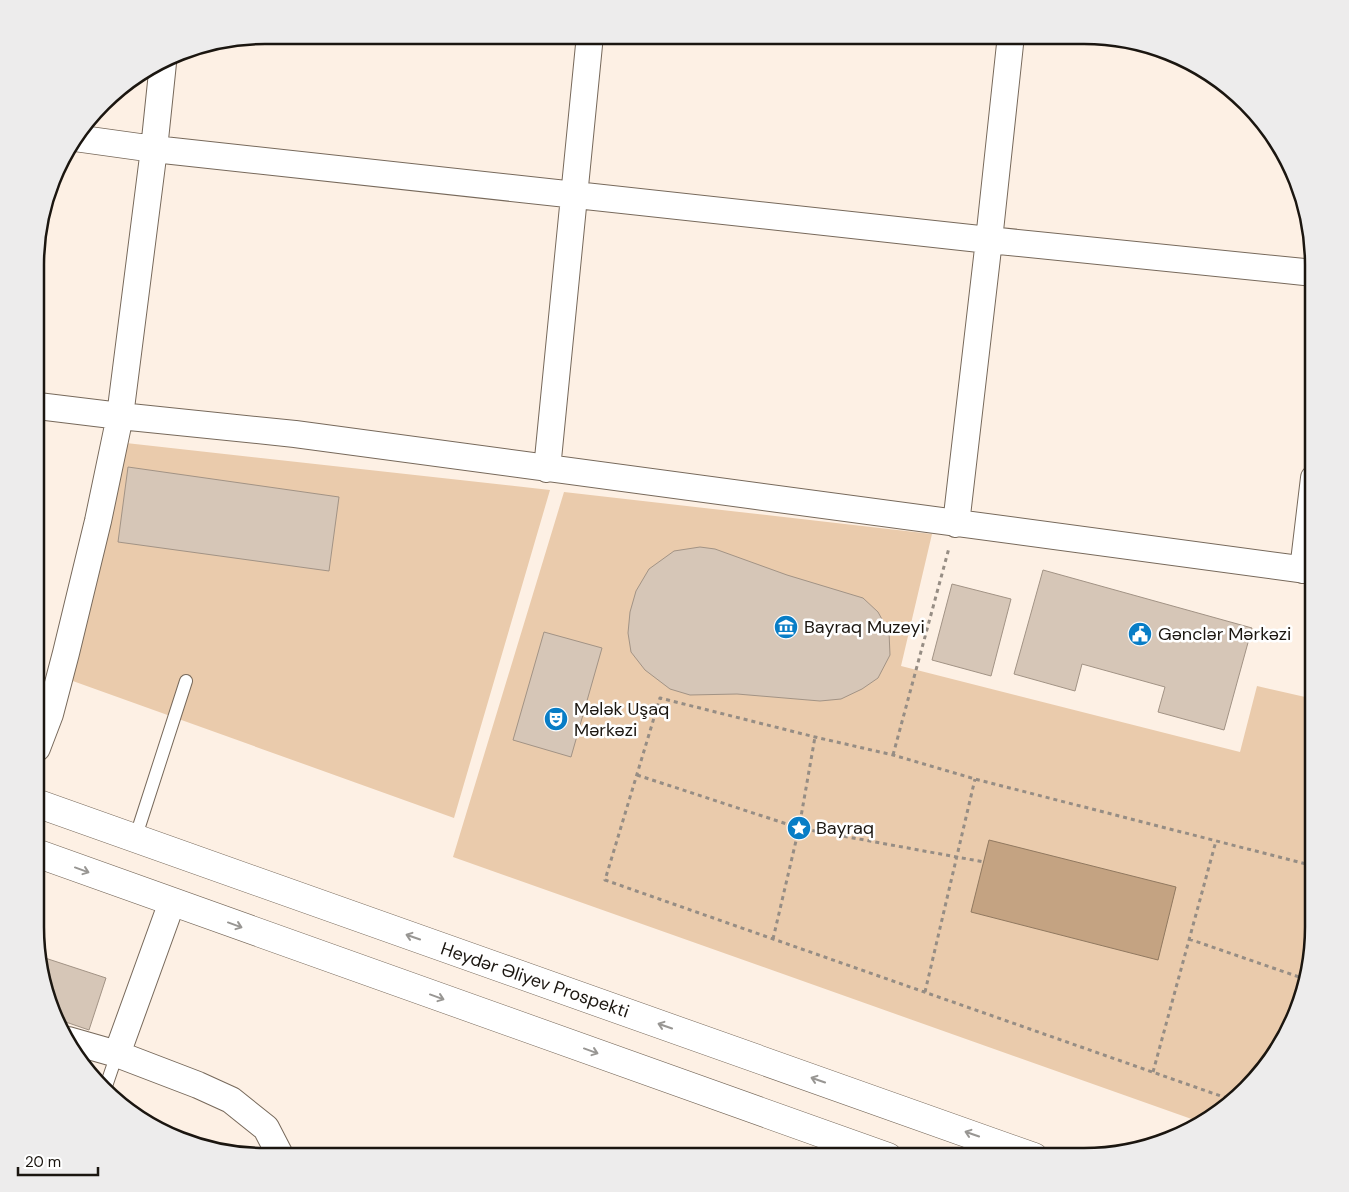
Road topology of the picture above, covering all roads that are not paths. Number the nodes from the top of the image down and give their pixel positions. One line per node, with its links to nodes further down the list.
1 (589, 44): 6 (street)
2 (1010, 44): 7 (street)
3 (162, 69): 5 (street)
4 (83, 139): 5 (street)
5 (154, 149): 6 (street); 10 (street)
6 (574, 194): 7 (street); 11 (street)
7 (989, 240): 8 (street); 12 (street)
8 (1305, 272)
9 (44, 407): 10 (street)
10 (120, 416): 11 (street); 15 (street)
11 (547, 469): 12 (street)
12 (956, 524): 13 (street)
13 (1305, 571)
14 (186, 681): 17 (lane)
15 (44, 729)
16 (44, 806): 17 (highway, Heydər Əliyev Prospekti)
17 (135, 839): 25 (highway, Heydər Əliyev Prospekti, one-way to 17)
18 (44, 856): 19 (highway, one-way to 19)
19 (172, 902): 21 (street); 24 (highway, one-way to 24)
20 (76, 1042): 21 (street)
21 (117, 1054): 22 (lane); 23 (street)
22 (107, 1083)
23 (276, 1148)
24 (863, 1148)
25 (1011, 1148)

